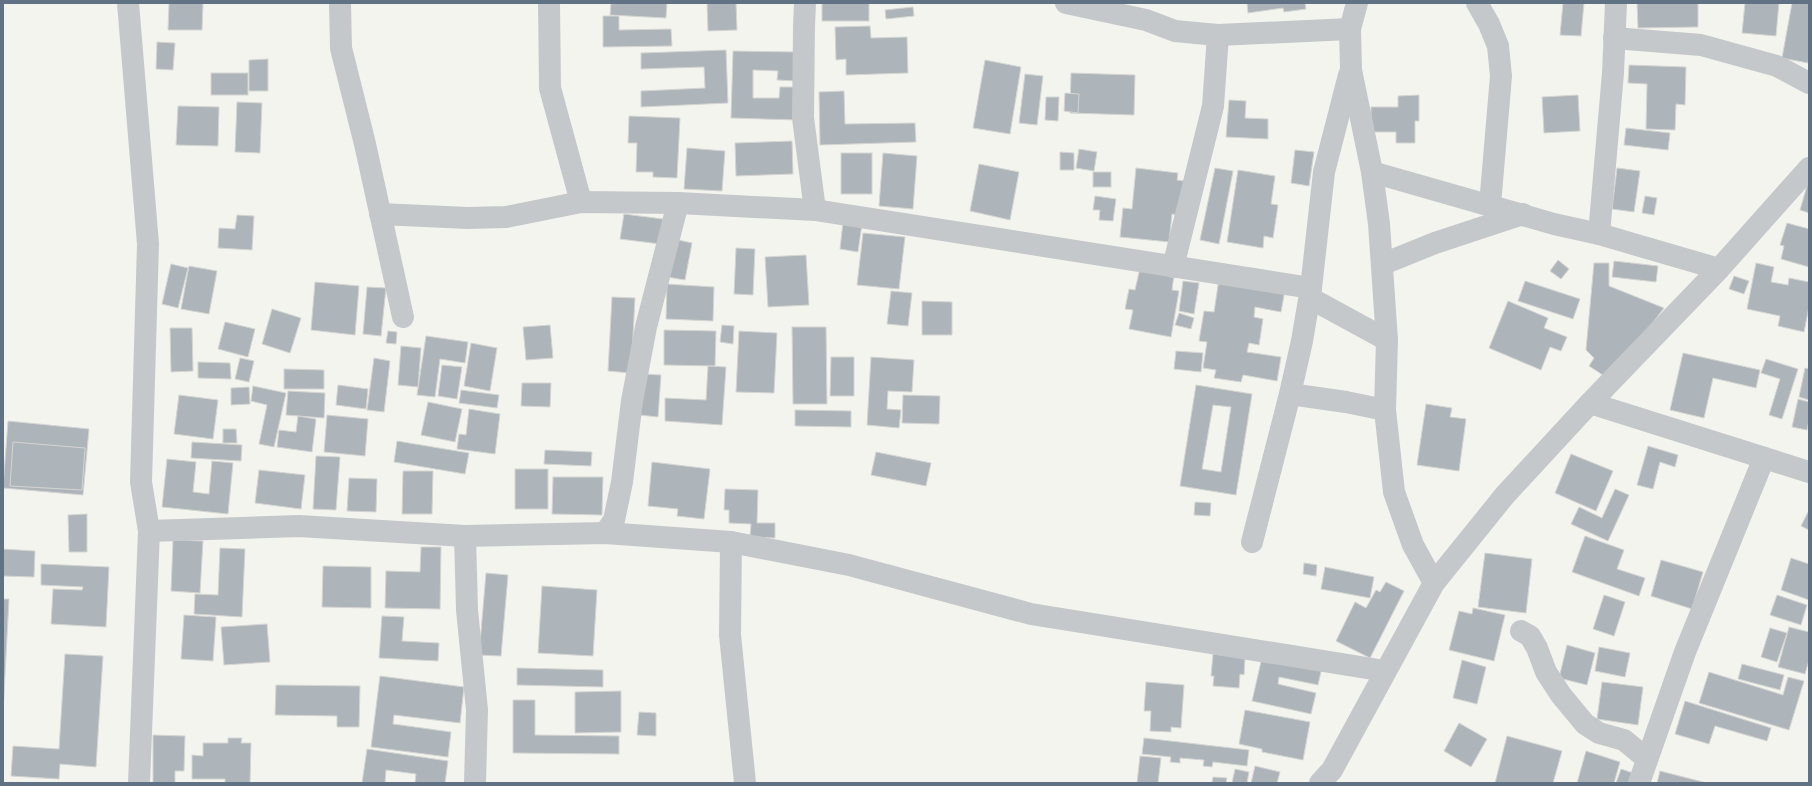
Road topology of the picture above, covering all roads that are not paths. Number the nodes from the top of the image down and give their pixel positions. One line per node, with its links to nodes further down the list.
1 (128, 3): 34 (street)
2 (340, 3): 20 (street)
3 (548, 3): 16 (street)
4 (805, 3): 19 (street)
5 (1066, 3): 10 (street)
6 (1357, 3): 9 (street)
7 (1477, 3): 18 (street)
8 (1616, 3): 11 (street)
9 (1350, 29): 10 (street); 12 (street)
10 (1218, 35): 24 (street)
11 (1614, 38): 13 (street); 22 (street)
12 (1351, 70): 15 (street); 26 (street)
13 (1809, 83)
14 (1809, 168): 25 (street)
15 (1372, 172): 18 (street); 23 (street)
16 (581, 202): 17 (street); 20 (street)
17 (678, 203): 19 (street); 35 (street)
18 (1490, 205): 21 (street)
19 (815, 210): 24 (street)
20 (380, 214): 27 (street)
21 (1523, 214): 22 (street); 23 (street)
22 (1599, 234): 25 (street)
23 (1383, 264): 28 (street)
24 (1173, 267): 26 (street)
25 (1719, 269): 30 (street)
26 (1311, 293): 28 (street); 29 (street)
27 (403, 317)
28 (1386, 340): 31 (street)
29 (1290, 394): 31 (street); 38 (street)
30 (1590, 403): 32 (street); 39 (street)
31 (1385, 410): 39 (street)
32 (1764, 458): 33 (street); 42 (street)
33 (1809, 472)
34 (149, 530): 36 (street); 43 (street)
35 (605, 533): 36 (street); 37 (street)
36 (465, 536): 44 (street)
37 (731, 542): 41 (street); 45 (street)
38 (1252, 542)
39 (1434, 583): 41 (street)
40 (1521, 630): 42 (street)
41 (1385, 672): 46 (street)
42 (1647, 759): 47 (street)
43 (139, 783)
44 (475, 783)
45 (745, 783)
46 (1320, 783)
47 (1639, 783)

